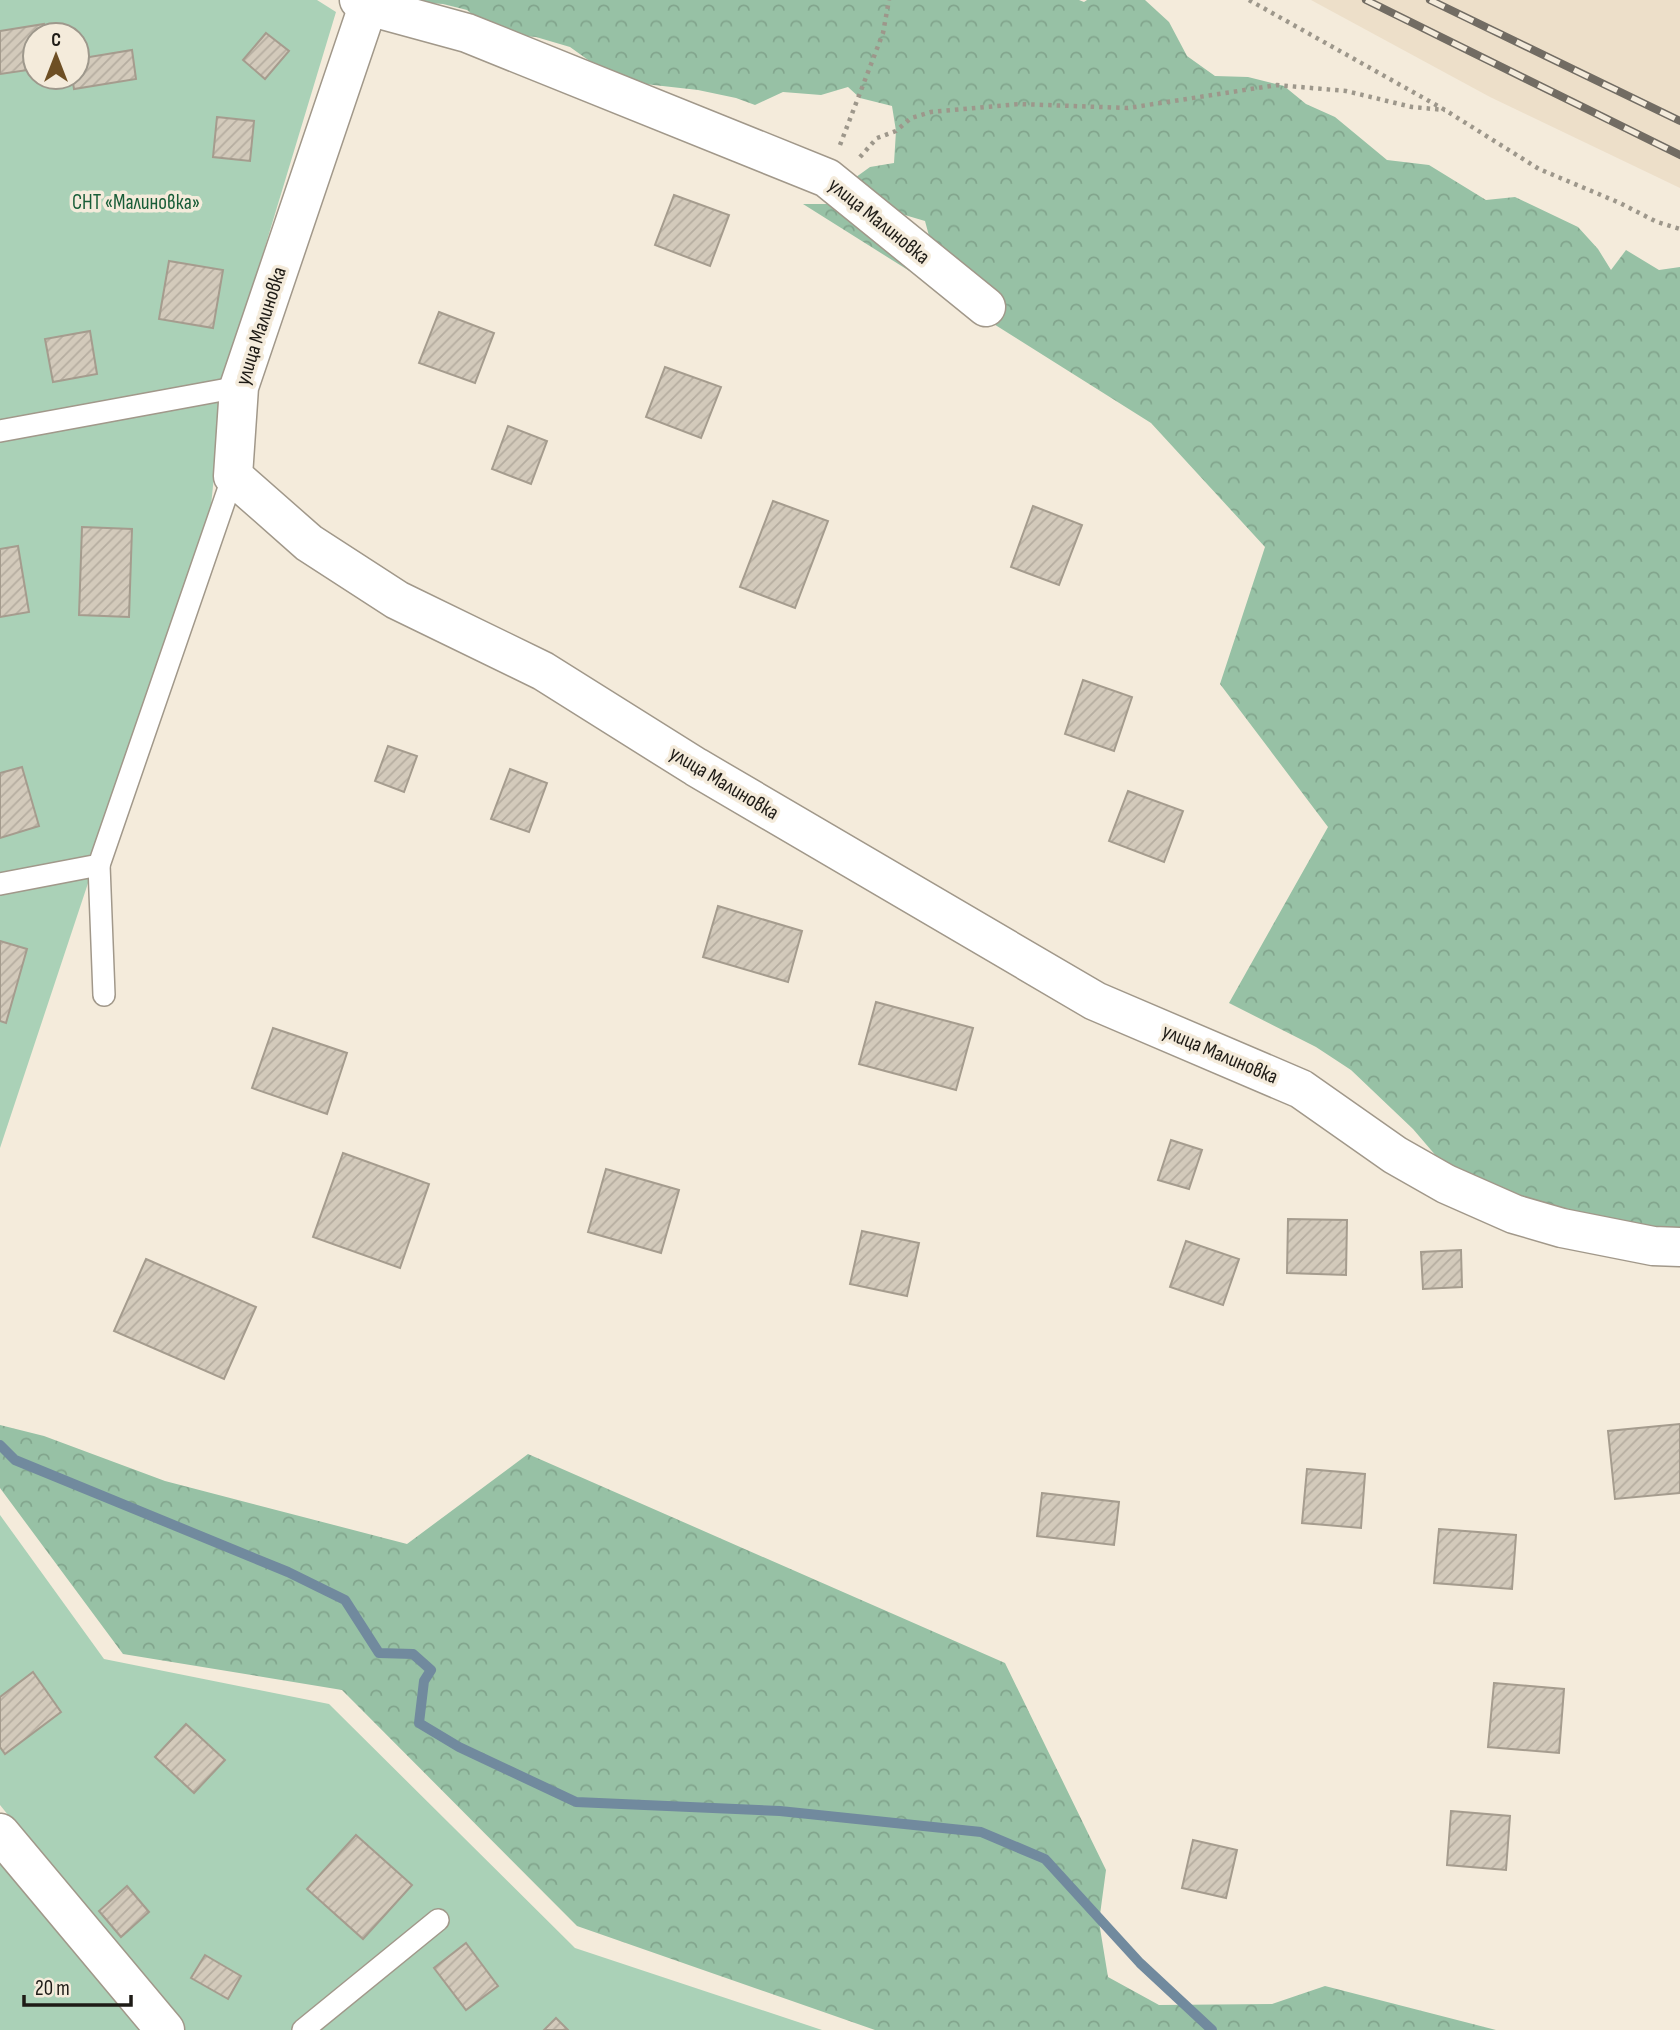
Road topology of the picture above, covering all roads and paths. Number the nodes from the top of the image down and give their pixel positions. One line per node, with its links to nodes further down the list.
1 (889, 0): 5 (path)
2 (1249, 0): 4 (path)
3 (363, 3): 5 (street, улица Малиновка); 8 (street, улица Малиновка)
4 (1445, 110): 5 (path); 6 (path)
5 (827, 178): 7 (street, улица Малиновка)
6 (1680, 229)
7 (986, 307)
8 (239, 387): 9 (lane); 10 (street, улица Малиновка)
9 (0, 431)
10 (233, 476): 11 (lane); 14 (street, улица Малиновка)
11 (99, 865): 12 (lane); 13 (lane)
12 (0, 884)
13 (104, 995)
14 (1680, 1247)
15 (0, 1833): 17 (street)
16 (438, 1920): 18 (lane)
17 (165, 2030)
18 (303, 2030)

